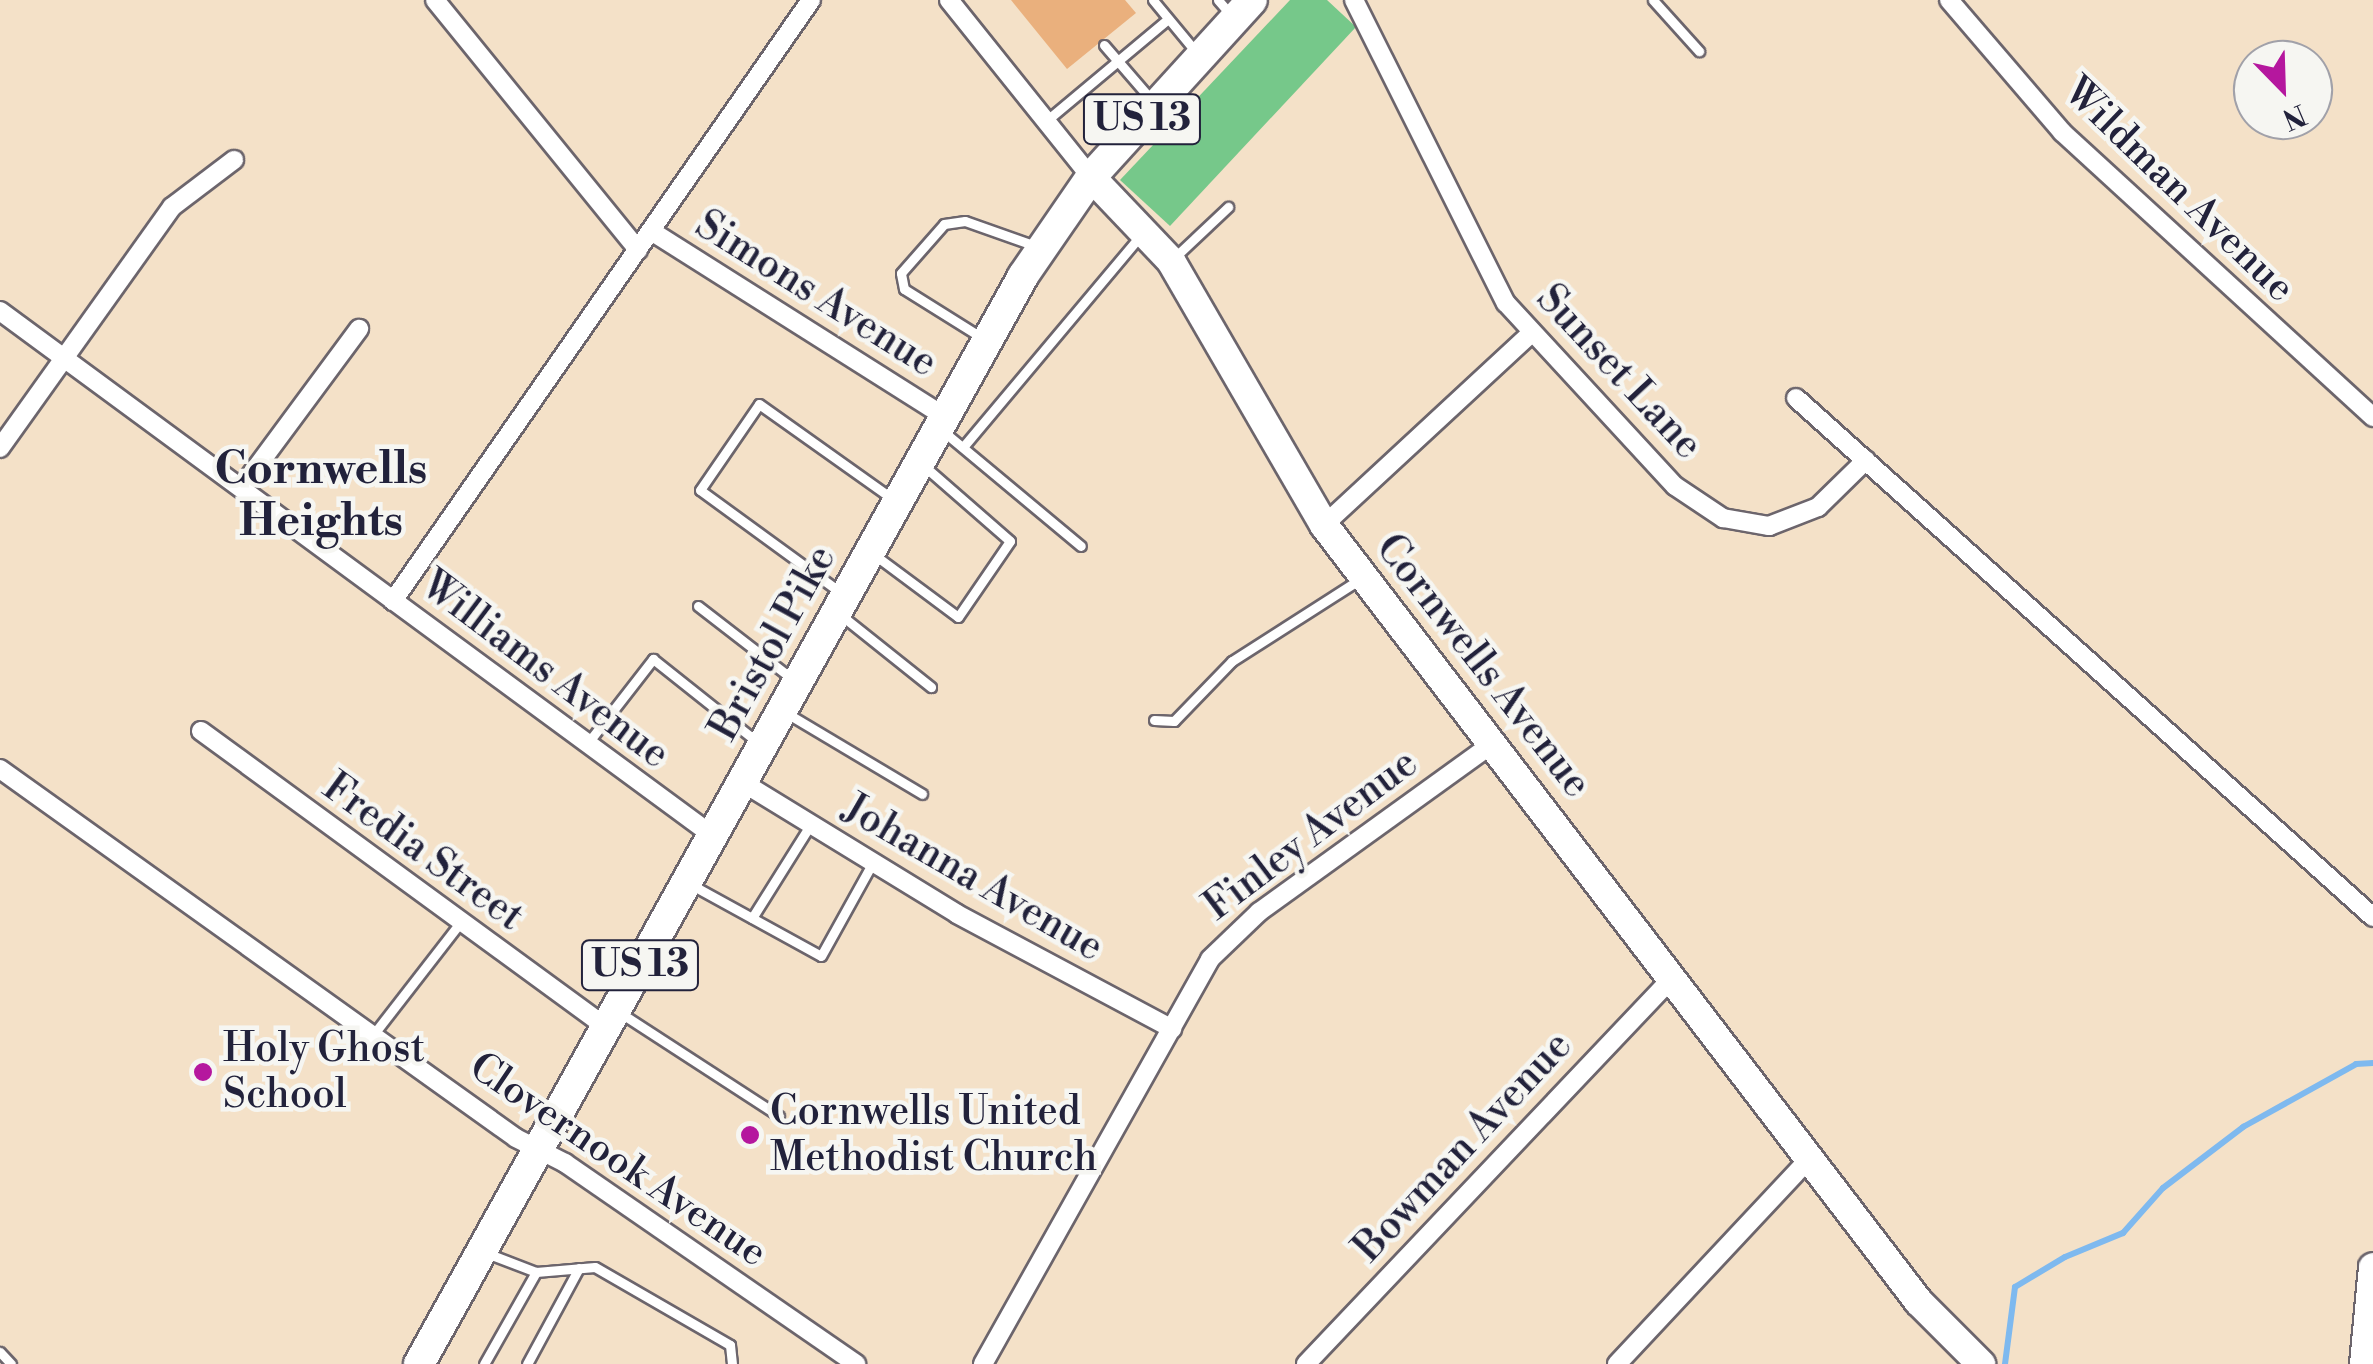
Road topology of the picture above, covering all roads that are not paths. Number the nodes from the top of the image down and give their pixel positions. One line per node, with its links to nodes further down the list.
1 (435, 0): 22 (street, Simons Avenue)
2 (811, 0): 20 (street)
3 (949, 0): 15 (street, Cornwells Avenue)
4 (1153, 0): 9 (lane)
5 (1354, 0): 26 (street, Sunset Lane)
6 (1652, 0): 11 (lane)
7 (1949, 0): 30 (street, Wildman Avenue)
8 (1235, 6): 12 (main road, Bristol Pike / US 13)
9 (1168, 19): 12 (lane); 13 (lane)
10 (1104, 44): 13 (lane)
11 (1698, 52)
12 (1200, 56): 14 (main road, Bristol Pike / US 13)
13 (1118, 61): 14 (lane); 15 (lane)
14 (1156, 105): 17 (main road, Bristol Pike / US 13)
15 (1046, 121): 17 (street, Cornwells Avenue)
16 (234, 160): 28 (street)
17 (1091, 177): 19 (street, Cornwells Avenue); 21 (main road, Bristol Pike / US 13)
18 (1228, 206): 23 (lane)
19 (1146, 229): 23 (street, Cornwells Avenue); 33 (lane)
20 (651, 231): 22 (street); 31 (street, Simons Avenue)
21 (1041, 248): 27 (main road, Bristol Pike / US 13); 27 (lane)
22 (638, 250): 42 (street)
23 (1171, 261): 38 (street, Cornwells Avenue)
24 (0, 311): 28 (street, Williams Avenue)
25 (359, 329): 36 (street)
26 (1530, 334): 34 (street, Sunset Lane); 38 (street)
27 (986, 340): 31 (main road, Bristol Pike / US 13)
28 (61, 356): 32 (street); 36 (street, Williams Avenue)
29 (1796, 398): 34 (street)
30 (2373, 417)
31 (941, 422): 33 (lane); 35 (main road, Bristol Pike / US 13)
32 (0, 448)
33 (963, 448): 39 (lane)
34 (1866, 460): 61 (street)
35 (920, 462): 37 (main road, Bristol Pike / US 13); 40 (lane)
36 (242, 486): 42 (street, Williams Avenue)
37 (897, 502): 40 (main road, Bristol Pike / US 13); 43 (lane)
38 (1324, 525): 41 (street, Cornwells Avenue)
39 (1081, 546)
40 (870, 551): 43 (main road, Bristol Pike / US 13)
41 (1364, 576): 48 (lane); 50 (street, Cornwells Avenue)
42 (393, 601): 51 (street, Williams Avenue)
43 (841, 603): 45 (main road, Bristol Pike / US 13); 46 (lane)
44 (698, 606): 45 (lane)
45 (797, 682): 47 (main road, Bristol Pike / US 13)
46 (931, 687)
47 (782, 710): 52 (main road, Bristol Pike / US 13); 55 (lane)
48 (1154, 720)
49 (200, 730): 62 (street, Fredia Street)
50 (1492, 744): 63 (street, Cornwells Avenue); 65 (street, Finley Avenue)
51 (585, 746): 52 (lane); 57 (street, Williams Avenue)
52 (762, 746): 54 (main road, Bristol Pike / US 13)
53 (0, 769): 66 (street, Clovernook Avenue)
54 (742, 782): 56 (street, Johanna Avenue); 57 (main road, Bristol Pike / US 13)
55 (922, 794)
56 (812, 824): 58 (street, Johanna Avenue); 60 (lane)
57 (712, 835): 59 (main road, Bristol Pike / US 13)
58 (873, 862): 60 (lane); 65 (street, Johanna Avenue)
59 (686, 882): 60 (lane); 64 (main road, Bristol Pike / US 13)
60 (752, 918)
61 (2373, 918)
62 (460, 922): 64 (street, Fredia Street); 66 (lane)
63 (1672, 978): 69 (street, Cornwells Avenue); 82 (street, Bowman Avenue)
64 (611, 1018): 67 (lane); 68 (main road, Bristol Pike / US 13)
65 (1172, 1029): 81 (street, Finley Avenue)
66 (373, 1036): 68 (street, Clovernook Avenue)
67 (779, 1116)
68 (538, 1149): 70 (main road, Bristol Pike / US 13); 80 (street, Clovernook Avenue)
69 (1809, 1159): 83 (street); 84 (street, Cornwells Avenue)
70 (482, 1251): 73 (lane); 76 (main road, Bristol Pike / US 13)
71 (578, 1268): 73 (lane); 78 (lane); 79 (lane)
72 (2373, 1268): 85 (street)
73 (536, 1272): 77 (lane)
74 (0, 1352): 75 (lane)
75 (11, 1364)
76 (419, 1364)
77 (484, 1364)
78 (526, 1364)
79 (732, 1364)
80 (856, 1364)
81 (983, 1364)
82 (1306, 1364)
83 (1617, 1364)
84 (1981, 1364)
85 (2364, 1364)

